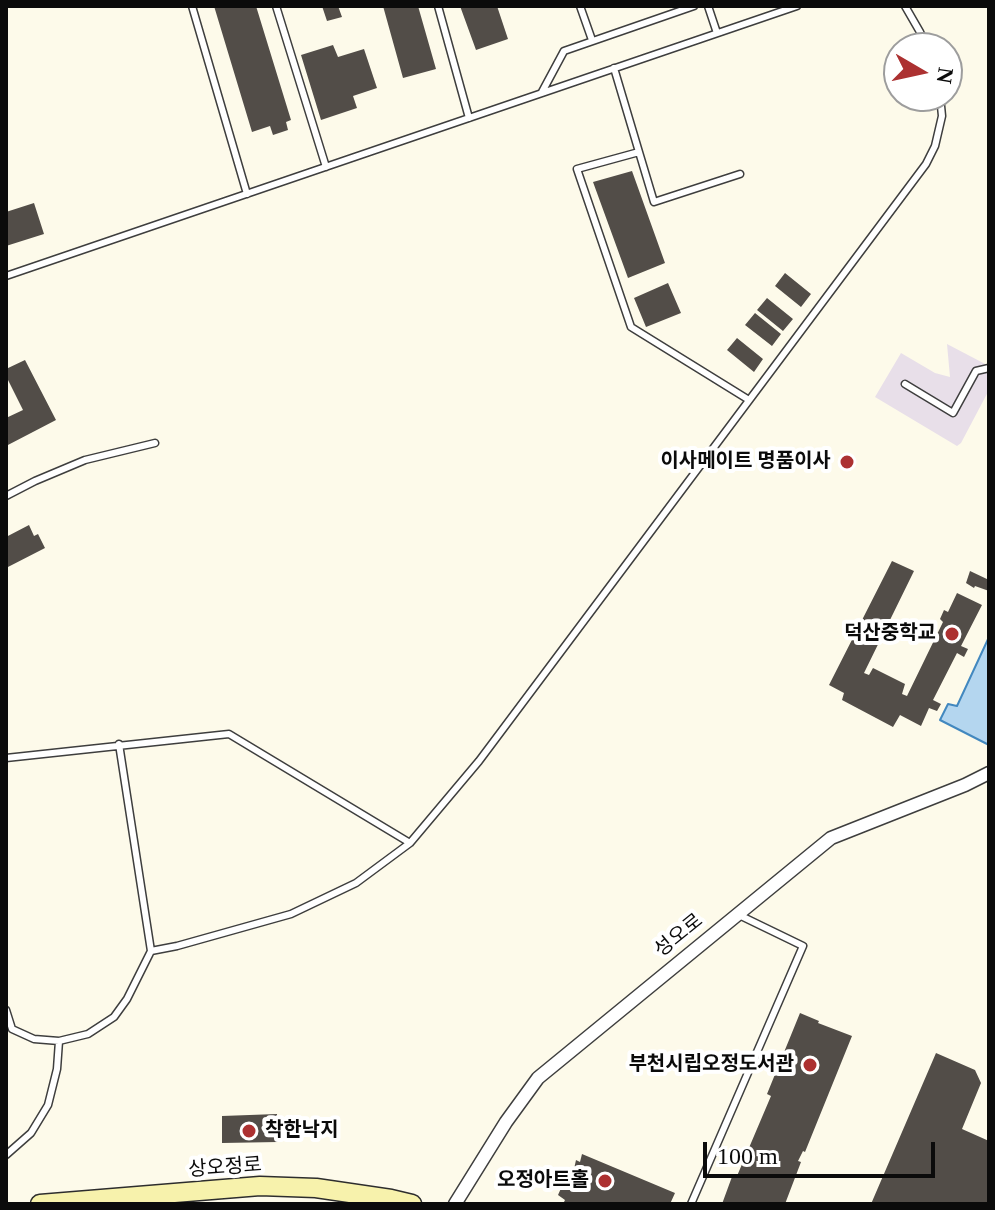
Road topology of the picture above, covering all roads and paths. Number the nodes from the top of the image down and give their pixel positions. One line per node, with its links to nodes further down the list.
1 (192, 6): 19 (lane)
2 (276, 6): 17 (lane)
3 (438, 6): 15 (lane)
4 (580, 6): 11 (lane)
5 (694, 6): 11 (lane)
6 (708, 6): 10 (lane)
7 (797, 6): 10 (lane)
8 (905, 6): 9 (lane)
9 (920, 32)
10 (717, 33): 12 (lane)
11 (592, 40): 13 (lane)
12 (614, 68): 13 (lane); 16 (lane)
13 (541, 93): 15 (lane)
14 (942, 112): 23 (lane)
15 (469, 118): 17 (lane)
16 (639, 152): 18 (lane); 23 (lane)
17 (326, 167): 19 (lane)
18 (740, 174)
19 (247, 194): 20 (lane)
20 (6, 276)
21 (989, 368): 22 (lane)
22 (905, 384)
23 (749, 400): 29 (lane)
24 (155, 443): 25 (lane)
25 (6, 496)
26 (119, 744): 27 (lane); 29 (lane); 31 (lane)
27 (6, 758)
28 (989, 773): 30 (street, 성오로)
29 (410, 843): 31 (lane)
30 (737, 915): 37 (street, 성오로); 38 (lane)
31 (151, 951): 33 (lane)
32 (6, 1010): 33 (lane)
33 (59, 1041): 34 (lane)
34 (6, 1155)
35 (40, 1204): 36 (street, 상오정로)
36 (412, 1204)
37 (455, 1204)
38 (691, 1204)

